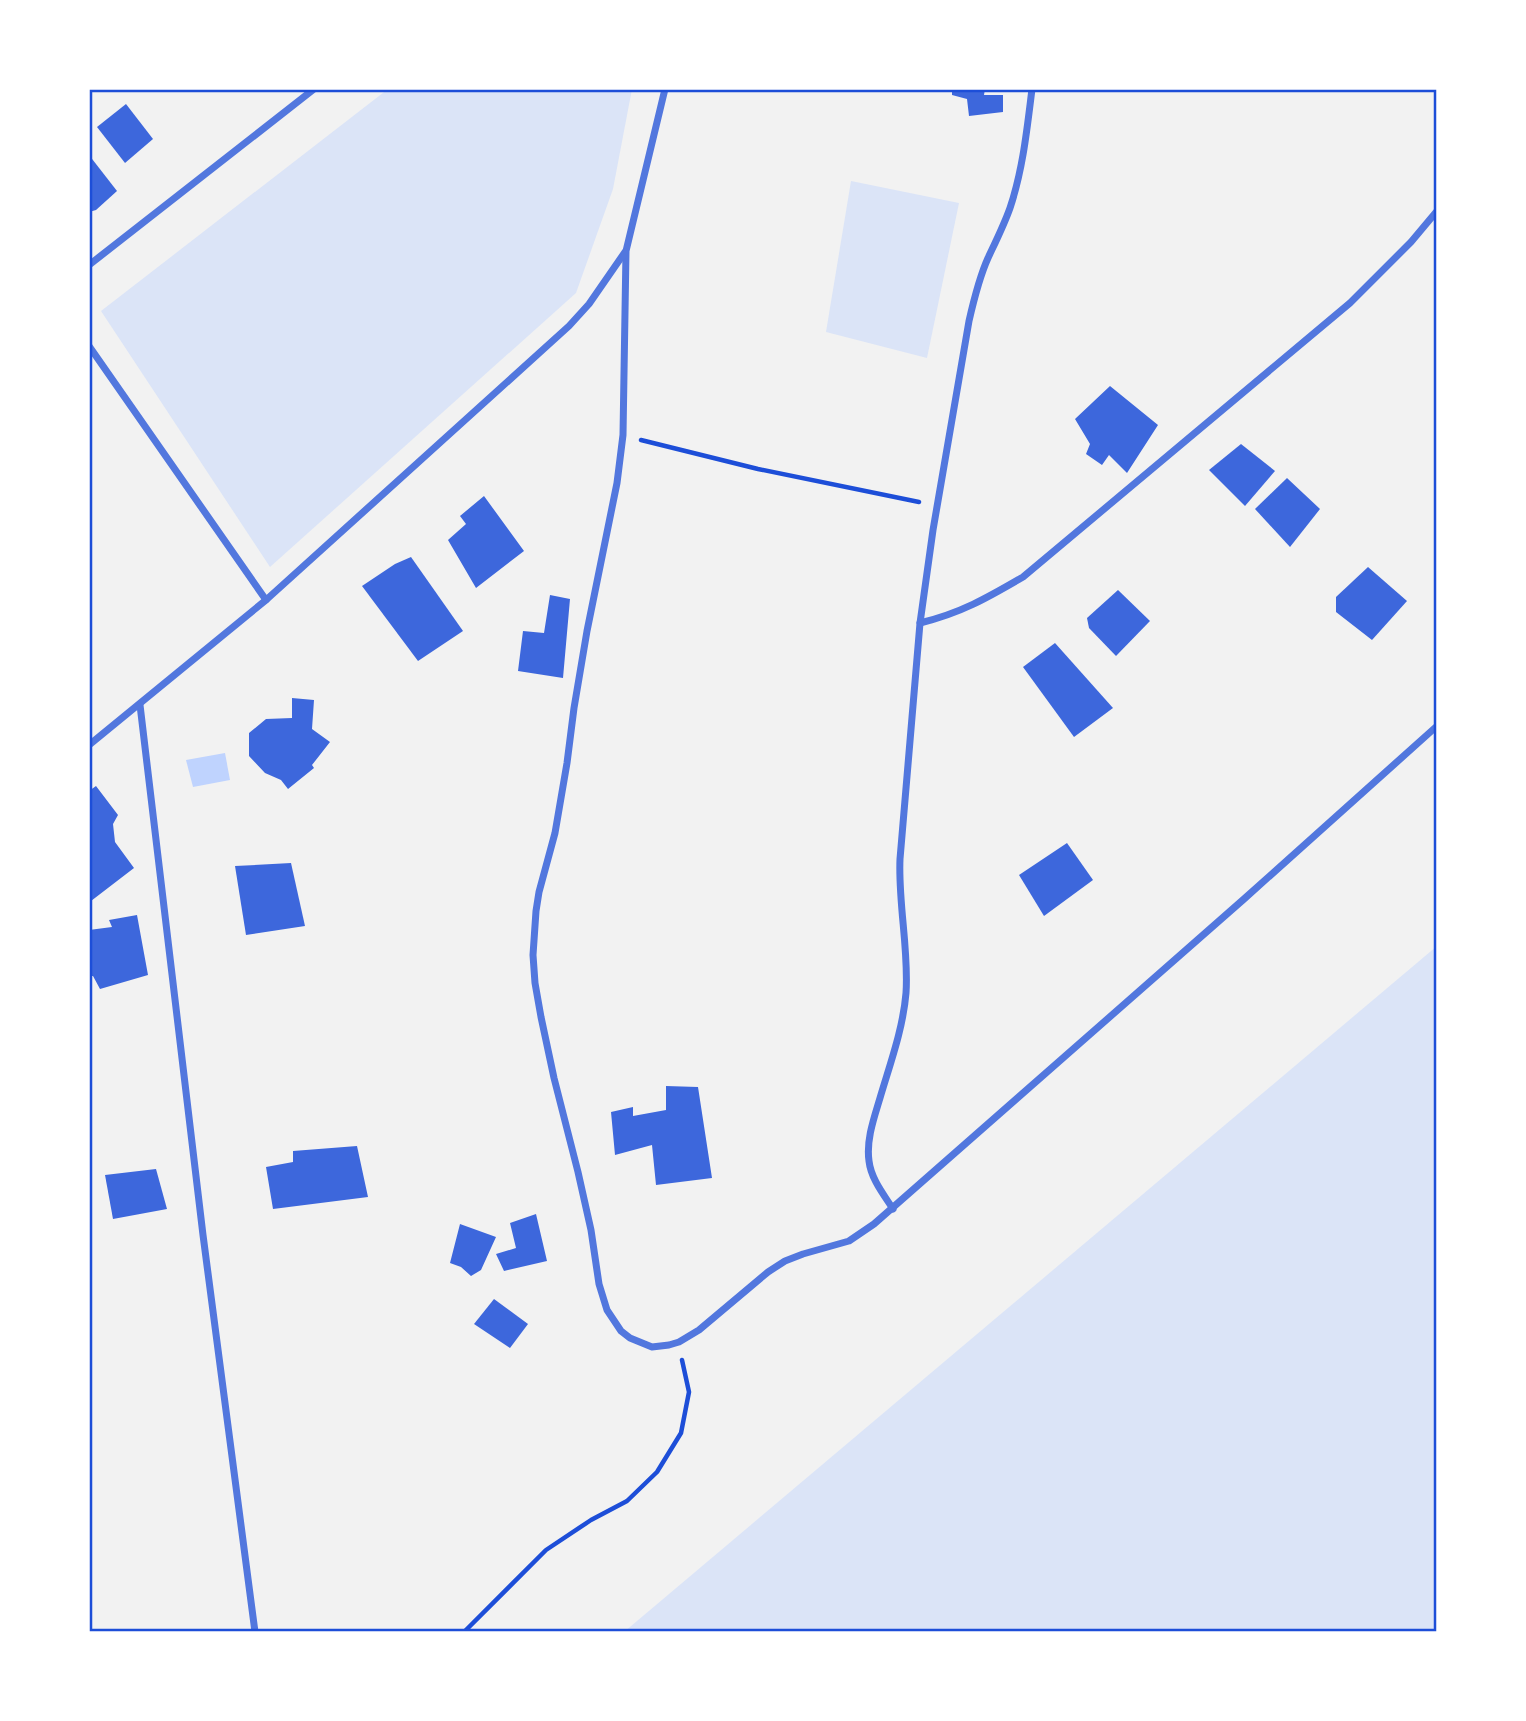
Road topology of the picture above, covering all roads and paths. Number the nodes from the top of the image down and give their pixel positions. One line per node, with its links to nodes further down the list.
1 (314, 89): 6 (street)
2 (665, 89): 5 (street)
3 (1032, 89): 9 (street)
4 (1437, 211): 11 (street)
5 (626, 251): 8 (street); 10 (street)
6 (89, 265)
7 (89, 346): 10 (street)
8 (623, 435): 9 (path); 16 (street)
9 (938, 506): 11 (street)
10 (266, 600): 12 (street)
11 (920, 623): 15 (street)
12 (141, 705): 14 (street); 17 (street)
13 (1437, 726): 15 (street)
14 (89, 745)
15 (893, 1209): 16 (street)
16 (679, 1342): 18 (path)
17 (255, 1632)
18 (464, 1632)

